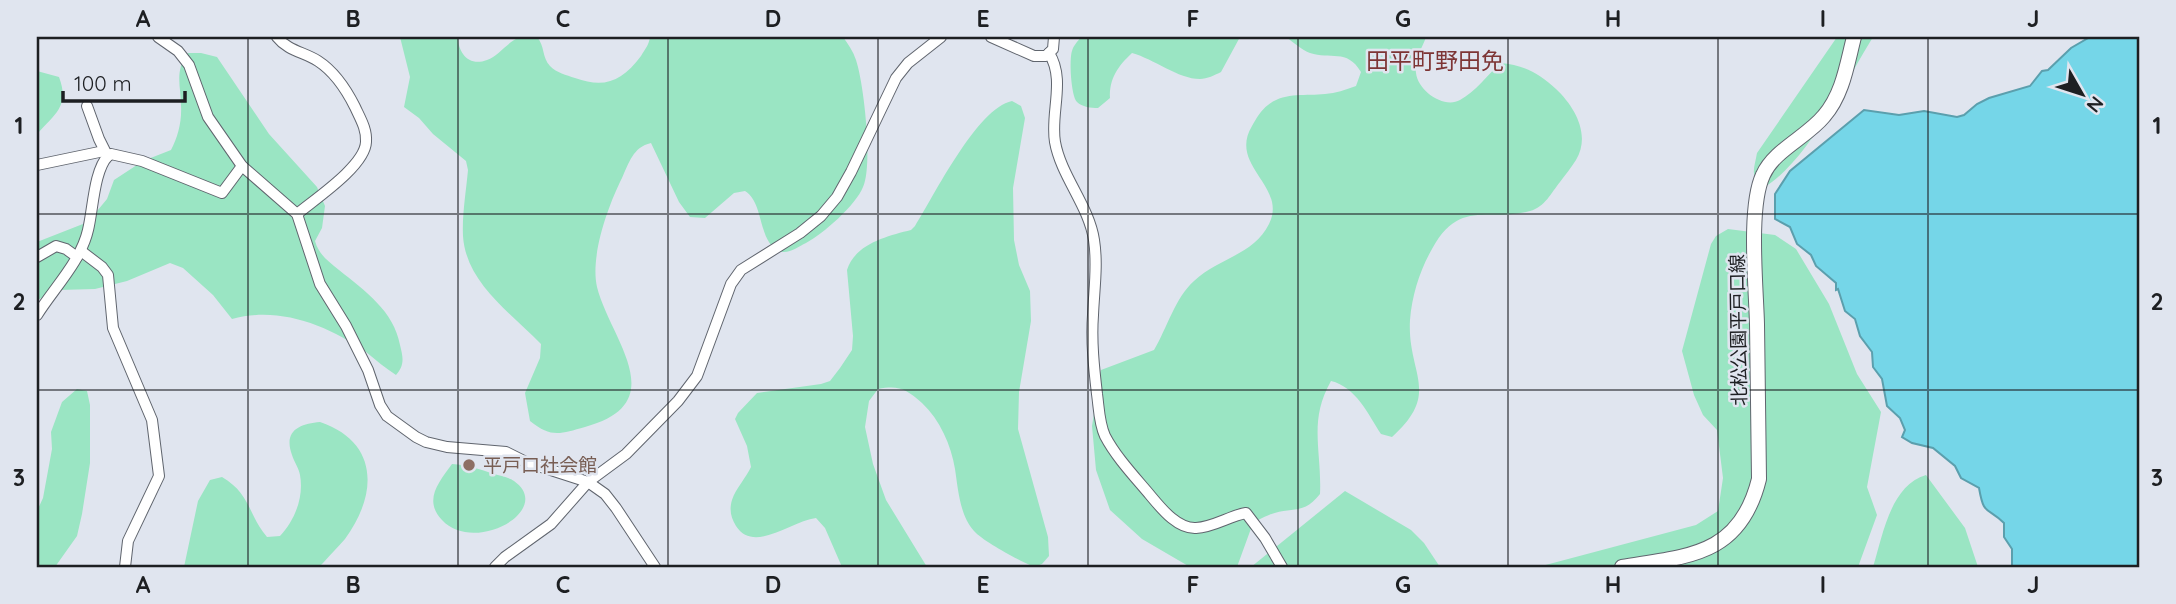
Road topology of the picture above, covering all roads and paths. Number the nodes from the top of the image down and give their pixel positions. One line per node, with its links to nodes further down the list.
1 (158, 37): 11 (street)
2 (277, 37): 12 (street)
3 (941, 37): 16 (street)
4 (991, 37): 7 (street)
5 (1054, 37): 7 (street)
6 (1854, 37): 21 (main road, 北松公園平戸口線)
7 (1049, 53): 20 (street)
8 (87, 106): 9 (street)
9 (106, 153): 10 (street); 11 (street); 13 (street)
10 (37, 164)
11 (242, 166): 12 (street)
12 (297, 214): 16 (street)
13 (79, 254): 14 (street); 15 (street); 17 (street)
14 (37, 257)
15 (37, 315)
16 (588, 482): 18 (street); 19 (street)
17 (125, 567)
18 (495, 567)
19 (656, 567)
20 (1282, 567)
21 (1622, 567)

